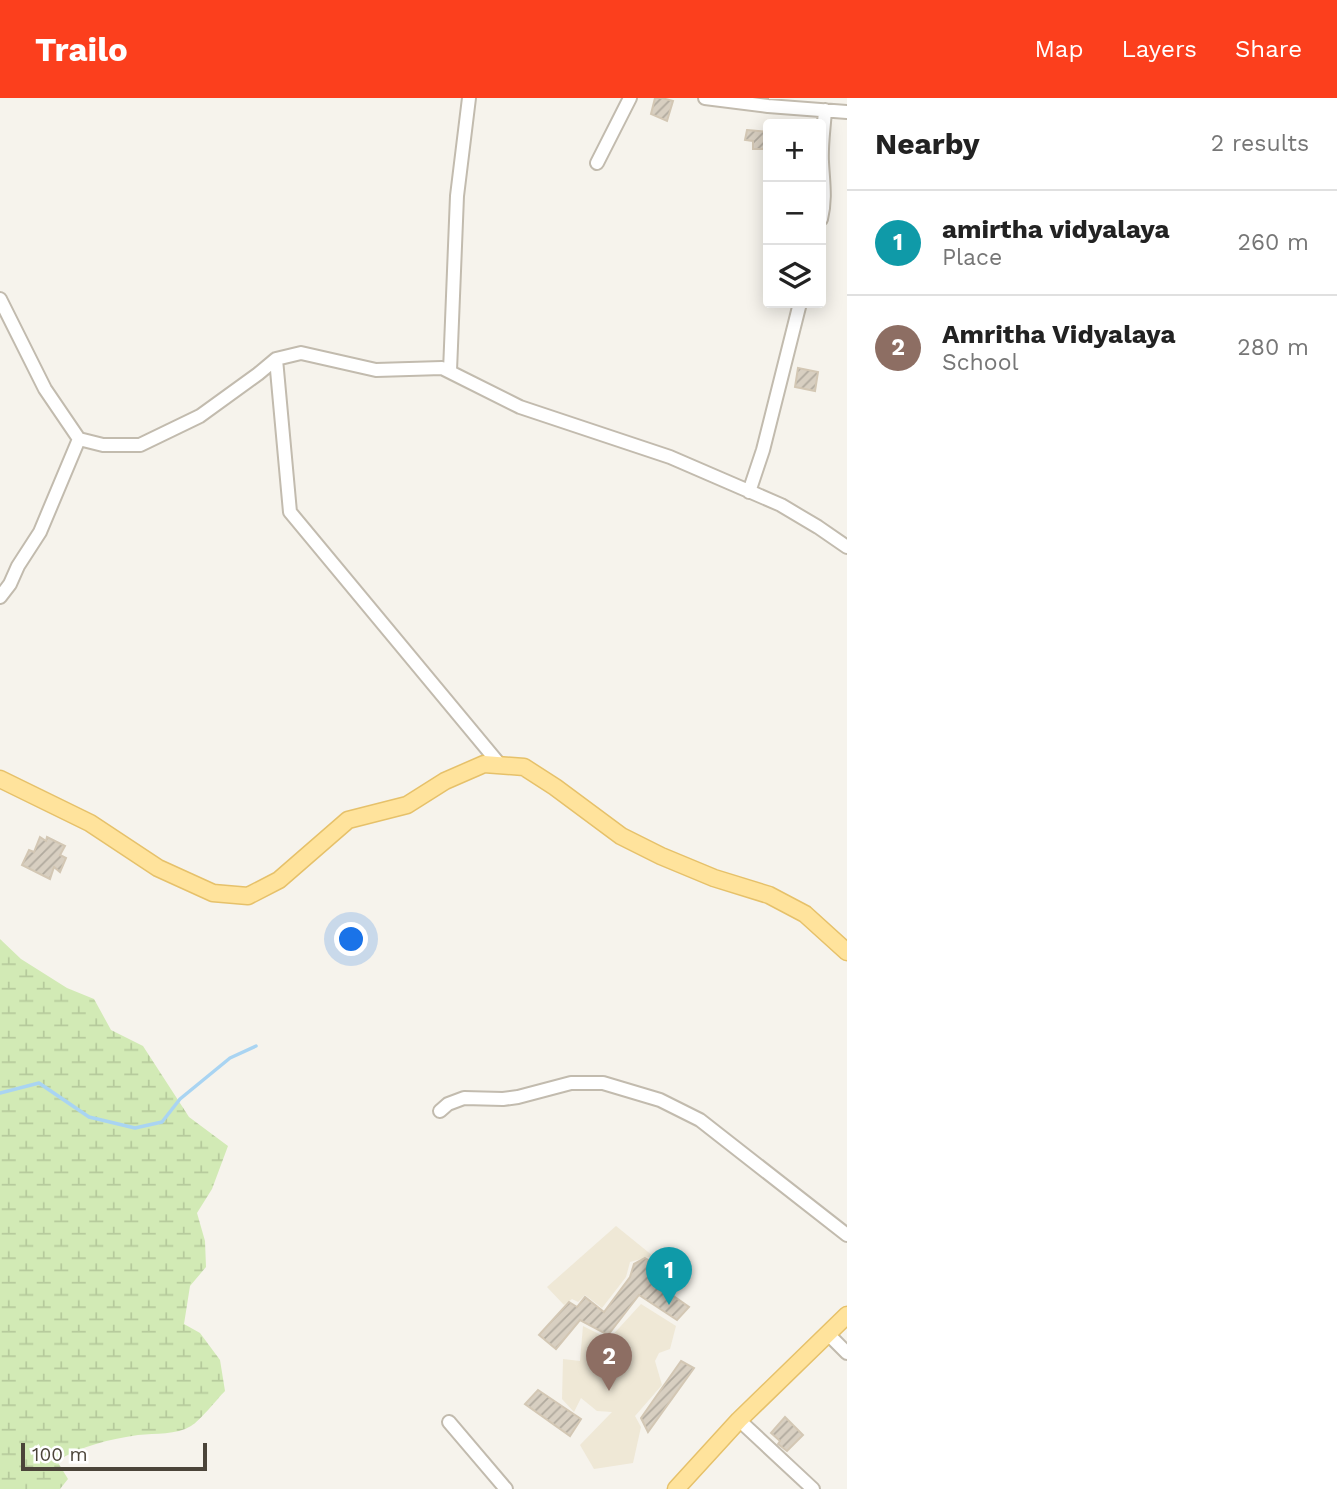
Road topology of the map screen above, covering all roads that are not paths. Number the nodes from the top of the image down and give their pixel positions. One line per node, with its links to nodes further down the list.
1 (469, 98): 12 (street)
2 (630, 98): 6 (street)
3 (705, 98): 4 (street)
4 (825, 110): 5 (street); 7 (street)
5 (847, 112)
6 (597, 163)
7 (825, 182)
8 (0, 299): 10 (street)
9 (799, 308): 14 (street)
10 (5, 320): 13 (street)
11 (276, 359): 12 (street); 13 (street); 17 (street)
12 (450, 371): 14 (street)
13 (79, 439): 16 (street)
14 (749, 492): 15 (street)
15 (847, 547)
16 (0, 597)
17 (501, 766): 18 (main road); 19 (main road)
18 (0, 779)
19 (847, 952)
20 (440, 1111): 21 (street)
21 (847, 1235)
22 (847, 1315): 23 (main road)
23 (828, 1334): 24 (street); 25 (main road)
24 (847, 1353)
25 (738, 1420): 28 (main road); 29 (street)
26 (449, 1422): 27 (street)
27 (506, 1489)
28 (676, 1489)
29 (813, 1489)

